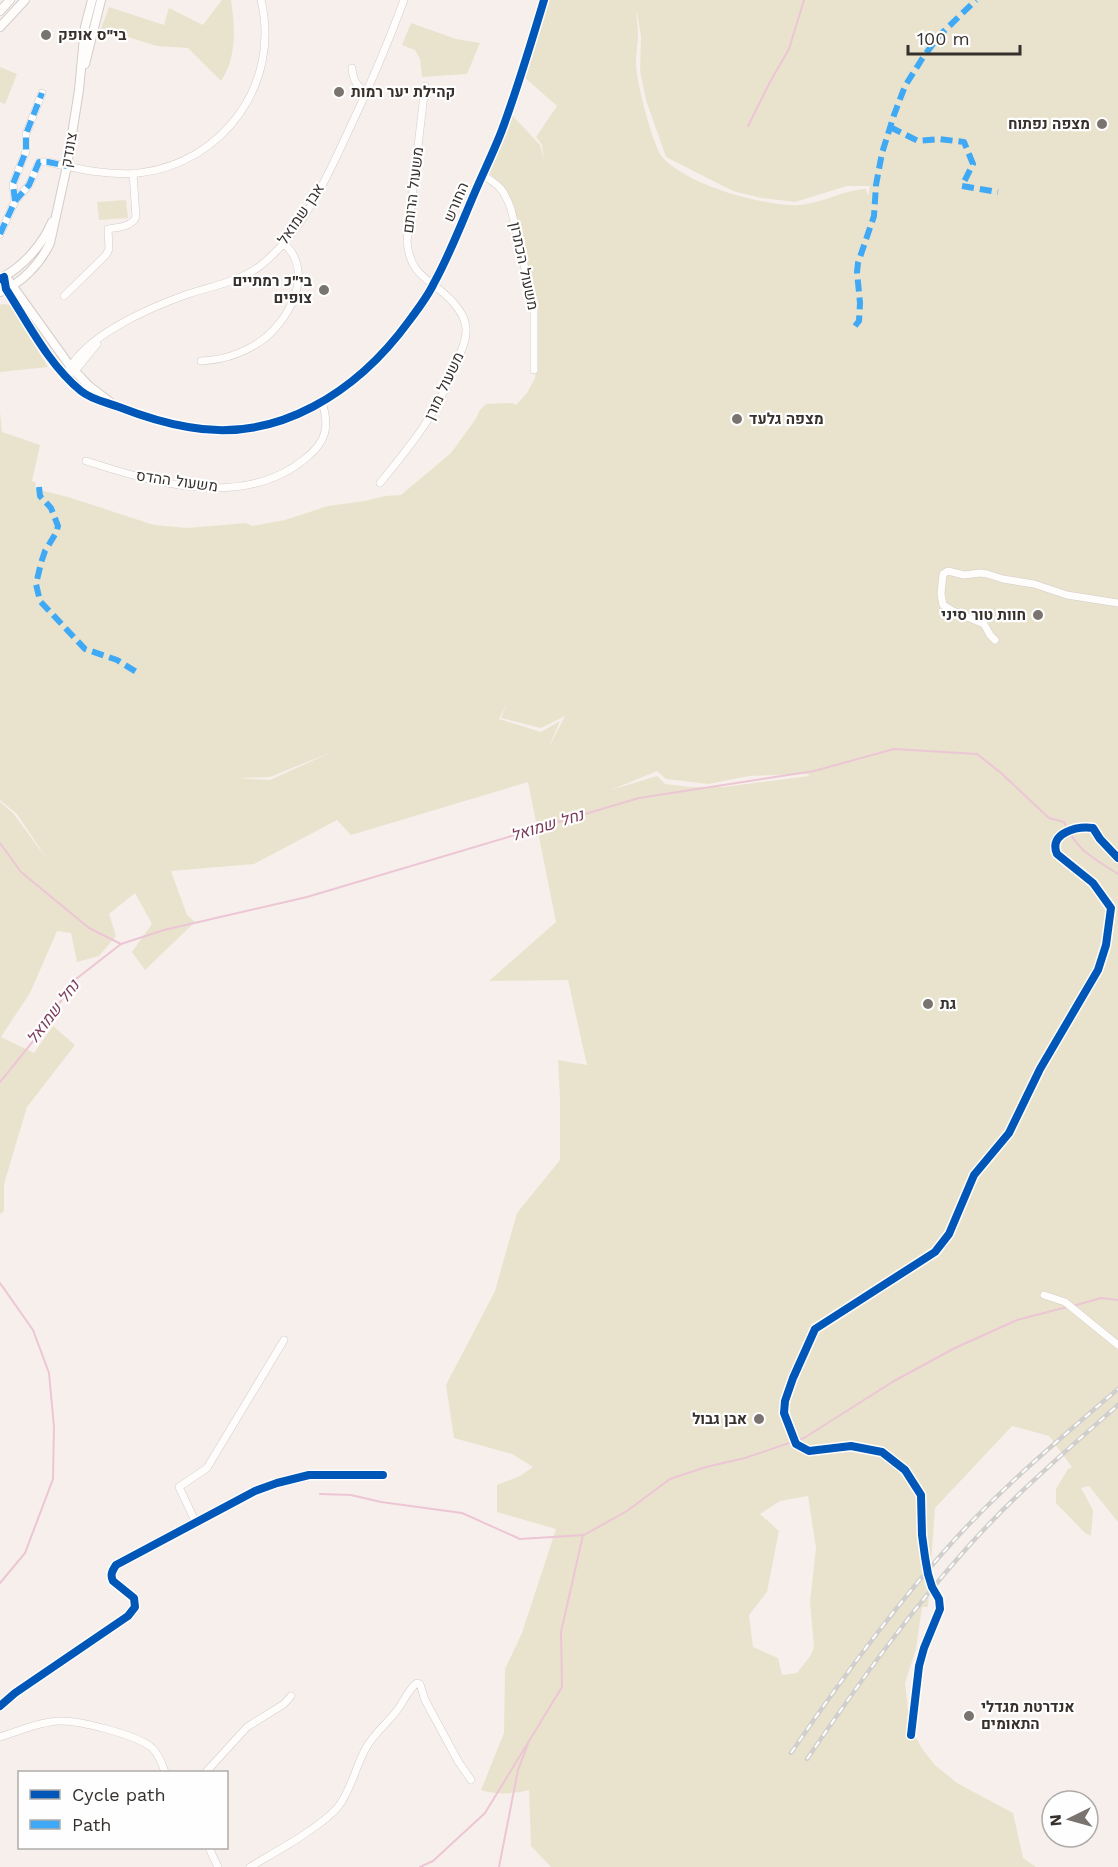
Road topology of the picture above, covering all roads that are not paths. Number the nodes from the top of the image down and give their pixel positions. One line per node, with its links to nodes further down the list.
1 (10, 0): 8 (street)
2 (25, 0): 9 (street)
3 (92, 0): 12 (street, צונדק)
4 (101, 0): 12 (street, צונדק)
5 (261, 0): 16 (street)
6 (404, 0): 13 (street, אבן שמואל)
7 (543, 0): 17 (street, החורש)
8 (0, 11)
9 (0, 27)
10 (352, 68): 13 (street)
11 (425, 86): 23 (street, משעול הרותם)
12 (79, 90): 15 (street, צונדק)
13 (367, 92): 21 (street, אבן שמואל)
14 (42, 93): 18 (street)
15 (67, 166): 16 (street); 18 (street); 19 (street, צונדק)
16 (133, 173): 25 (street)
17 (482, 175): 23 (street, החורש); 27 (street, משעול הכתרון)
18 (15, 201): 20 (street)
19 (57, 210): 22 (street, צונדק); 24 (street, צונדק)
20 (0, 234)
21 (283, 243): 26 (street); 28 (street, אבן שמואל)
22 (2, 278): 24 (street)
23 (434, 285): 29 (street, החורש); 31 (street, משעול מורן)
24 (6, 289): 28 (street)
25 (64, 296)
26 (201, 361)
27 (534, 370)
28 (70, 371): 29 (street, החורש)
29 (322, 402): 30 (street, משעול ההדס)
30 (86, 461)
31 (380, 483)
32 (1118, 603): 33 (street)
33 (995, 640)
34 (1118, 858): 42 (street)
35 (1044, 1295): 37 (street)
36 (284, 1340): 39 (street)
37 (1118, 1345)
38 (383, 1475): 39 (street)
39 (196, 1523): 41 (street)
40 (291, 1696): 45 (street)
41 (0, 1706)
42 (911, 1735)
43 (0, 1737): 44 (street)
44 (164, 1771)
45 (208, 1771)
46 (471, 1780): 49 (street)
47 (209, 1849): 48 (street)
48 (218, 1867)
49 (250, 1867)

